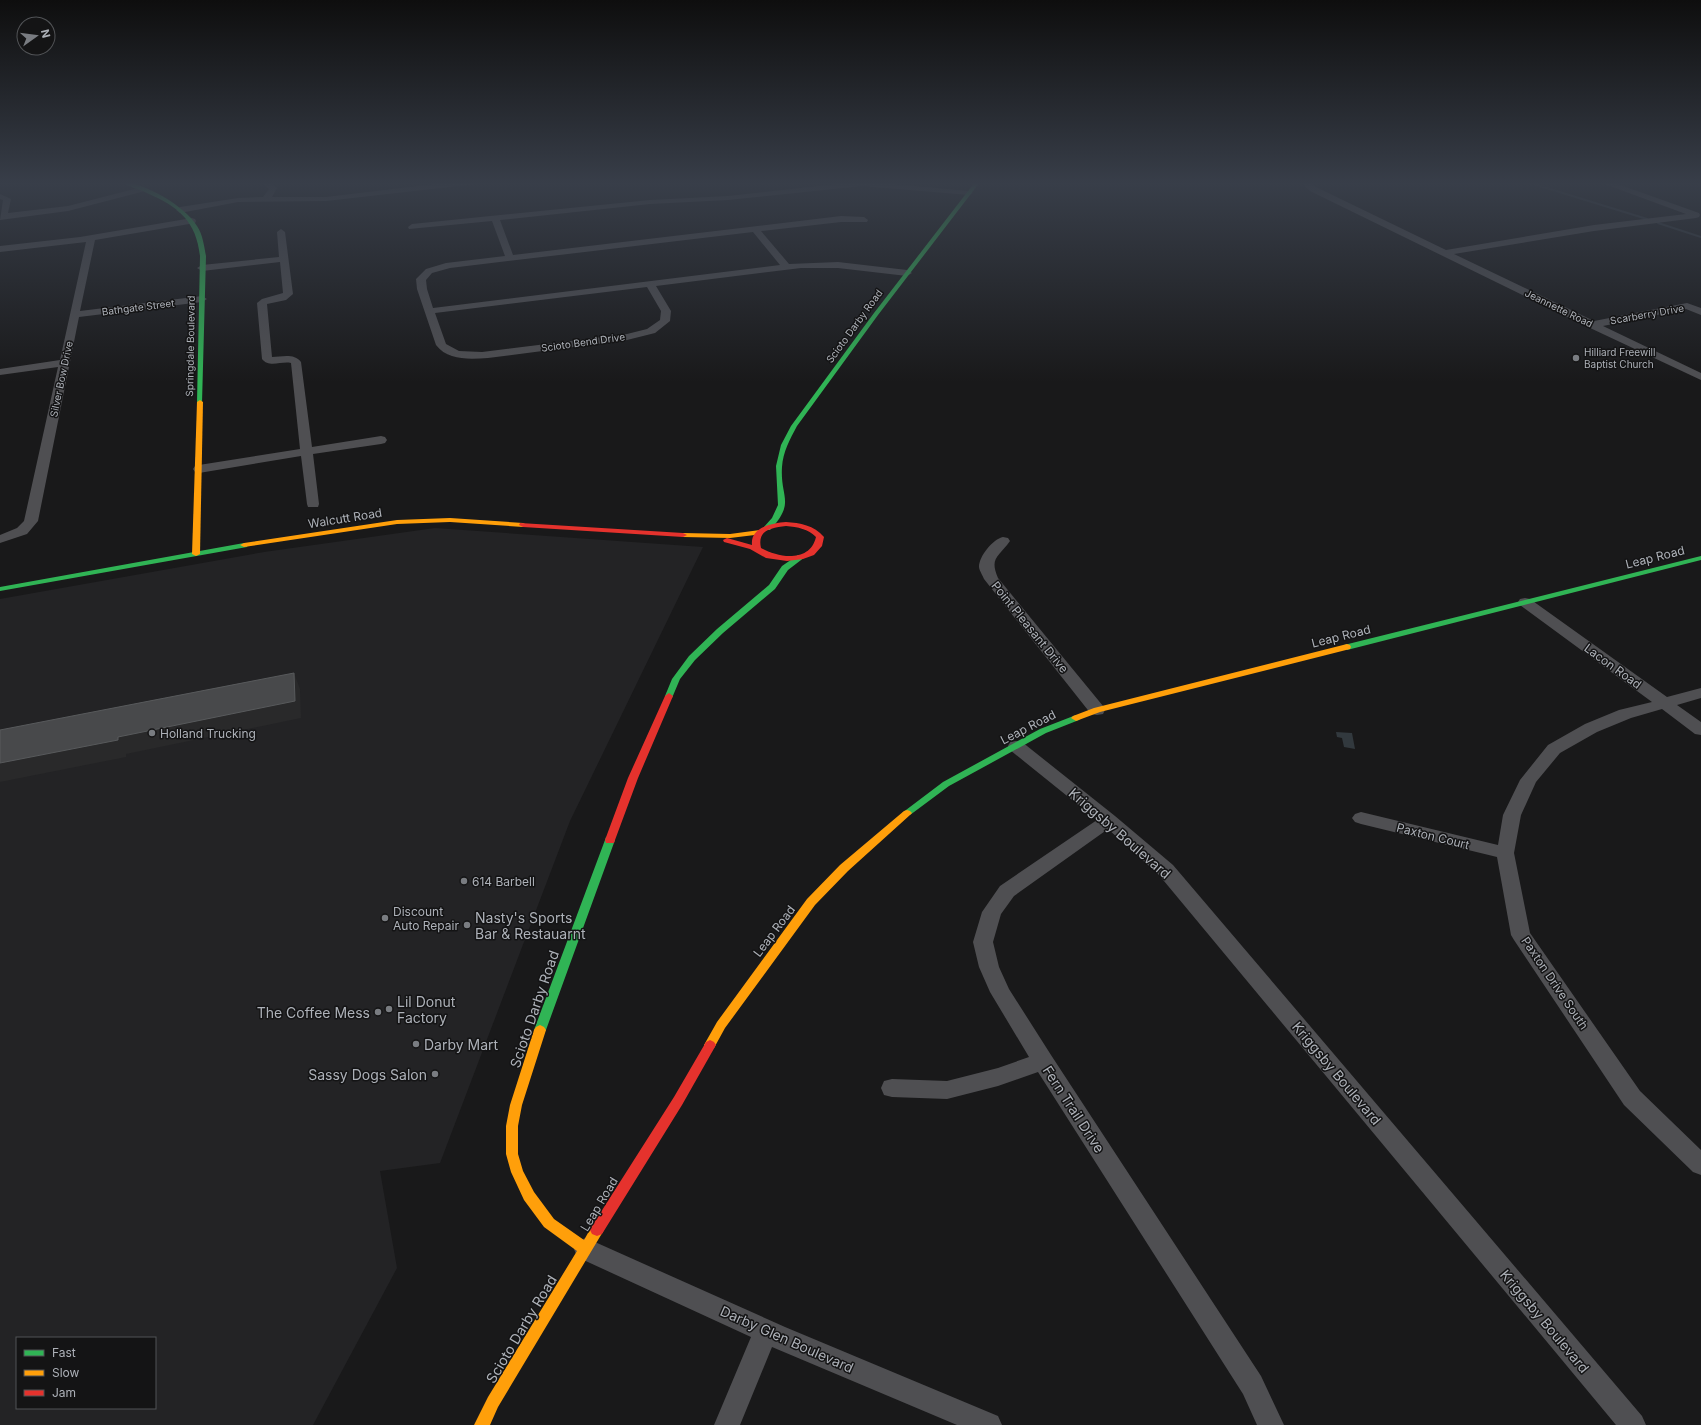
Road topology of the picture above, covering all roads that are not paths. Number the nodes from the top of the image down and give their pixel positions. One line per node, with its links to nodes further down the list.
1 (89, 248): 20 (street, Silver Bow Drive)
2 (201, 248): 14 (street, Springdale Boulevard)
3 (283, 248): 12 (street)
4 (506, 248): 11 (street)
5 (590, 248): 11 (street)
6 (771, 248): 13 (street)
7 (926, 248): 15 (street, Scioto Darby Road)
8 (1435, 248): 10 (street, Jeannette Road)
9 (1472, 248): 10 (street)
10 (1444, 253): 21 (street, Jeannette Road)
11 (510, 258): 18 (street)
12 (284, 259): 14 (street); 26 (street)
13 (786, 266): 15 (street); 16 (street)
14 (202, 268): 17 (street, Springdale Boulevard)
15 (907, 273): 28 (street, Scioto Darby Road)
16 (650, 284): 18 (street); 18 (street, Scioto Bend Drive)
17 (202, 299): 20 (street, Bathgate Street); 27 (street, Springdale Boulevard)
18 (430, 311)
19 (1701, 312): 21 (street, Scarberry Drive)
20 (75, 315): 22 (street, Silver Bow Drive)
21 (1592, 324): 24 (street, Jeannette Road)
22 (64, 363): 23 (street); 35 (street, Silver Bow Drive)
23 (0, 372)
24 (1701, 377)
25 (381, 440): 26 (street)
26 (307, 452): 27 (street); 29 (street)
27 (199, 469): 38 (street, Springdale Boulevard)
28 (783, 495): 30 (street, Scioto Darby Road); 33 (street, Scioto Darby Road)
29 (313, 504)
30 (792, 507)
31 (799, 517): 32 (street)
32 (809, 528): 33 (street, Walcutt Road); 39 (street, Scioto Darby Road)
33 (763, 530): 34 (street, Walcutt Road); 37 (street)
34 (698, 536): 37 (street, Walcutt Road); 38 (street, Walcutt Road)
35 (0, 539)
36 (1003, 541): 48 (street, Point Pleasant Drive)
37 (760, 551): 39 (street, Walcutt Road); 41 (street)
38 (196, 554): 43 (street, Walcutt Road)
39 (801, 557): 44 (street, Scioto Darby Road)
40 (1701, 558): 45 (street, Leap Road)
41 (765, 565)
42 (763, 580): 44 (street)
43 (0, 589)
44 (759, 598): 57 (street, Scioto Darby Road)
45 (1525, 602): 47 (street, Lacon Road); 48 (street, Leap Road)
46 (1701, 693): 47 (street, Paxton Drive South)
47 (1664, 703): 49 (street, Lacon Road); 53 (street, Paxton Drive South)
48 (1097, 710): 50 (street, Leap Road)
49 (1701, 730)
50 (1016, 746): 52 (street, Kriggsby Boulevard); 57 (street, Leap Road)
51 (1361, 818): 53 (street, Paxton Court)
52 (1109, 820): 54 (street, Fern Trail Drive); 63 (street, Kriggsby Boulevard)
53 (1505, 853): 56 (street, Paxton Drive South)
54 (1043, 1061): 55 (street); 62 (street, Fern Trail Drive)
55 (892, 1088)
56 (1701, 1165)
57 (586, 1249): 58 (street, Darby Glen Boulevard); 59 (street, Scioto Darby Road)
58 (766, 1331): 60 (street); 61 (street, Darby Glen Boulevard)
59 (482, 1425)
60 (727, 1425)
61 (989, 1425)
62 (1271, 1425)
63 (1633, 1425)

